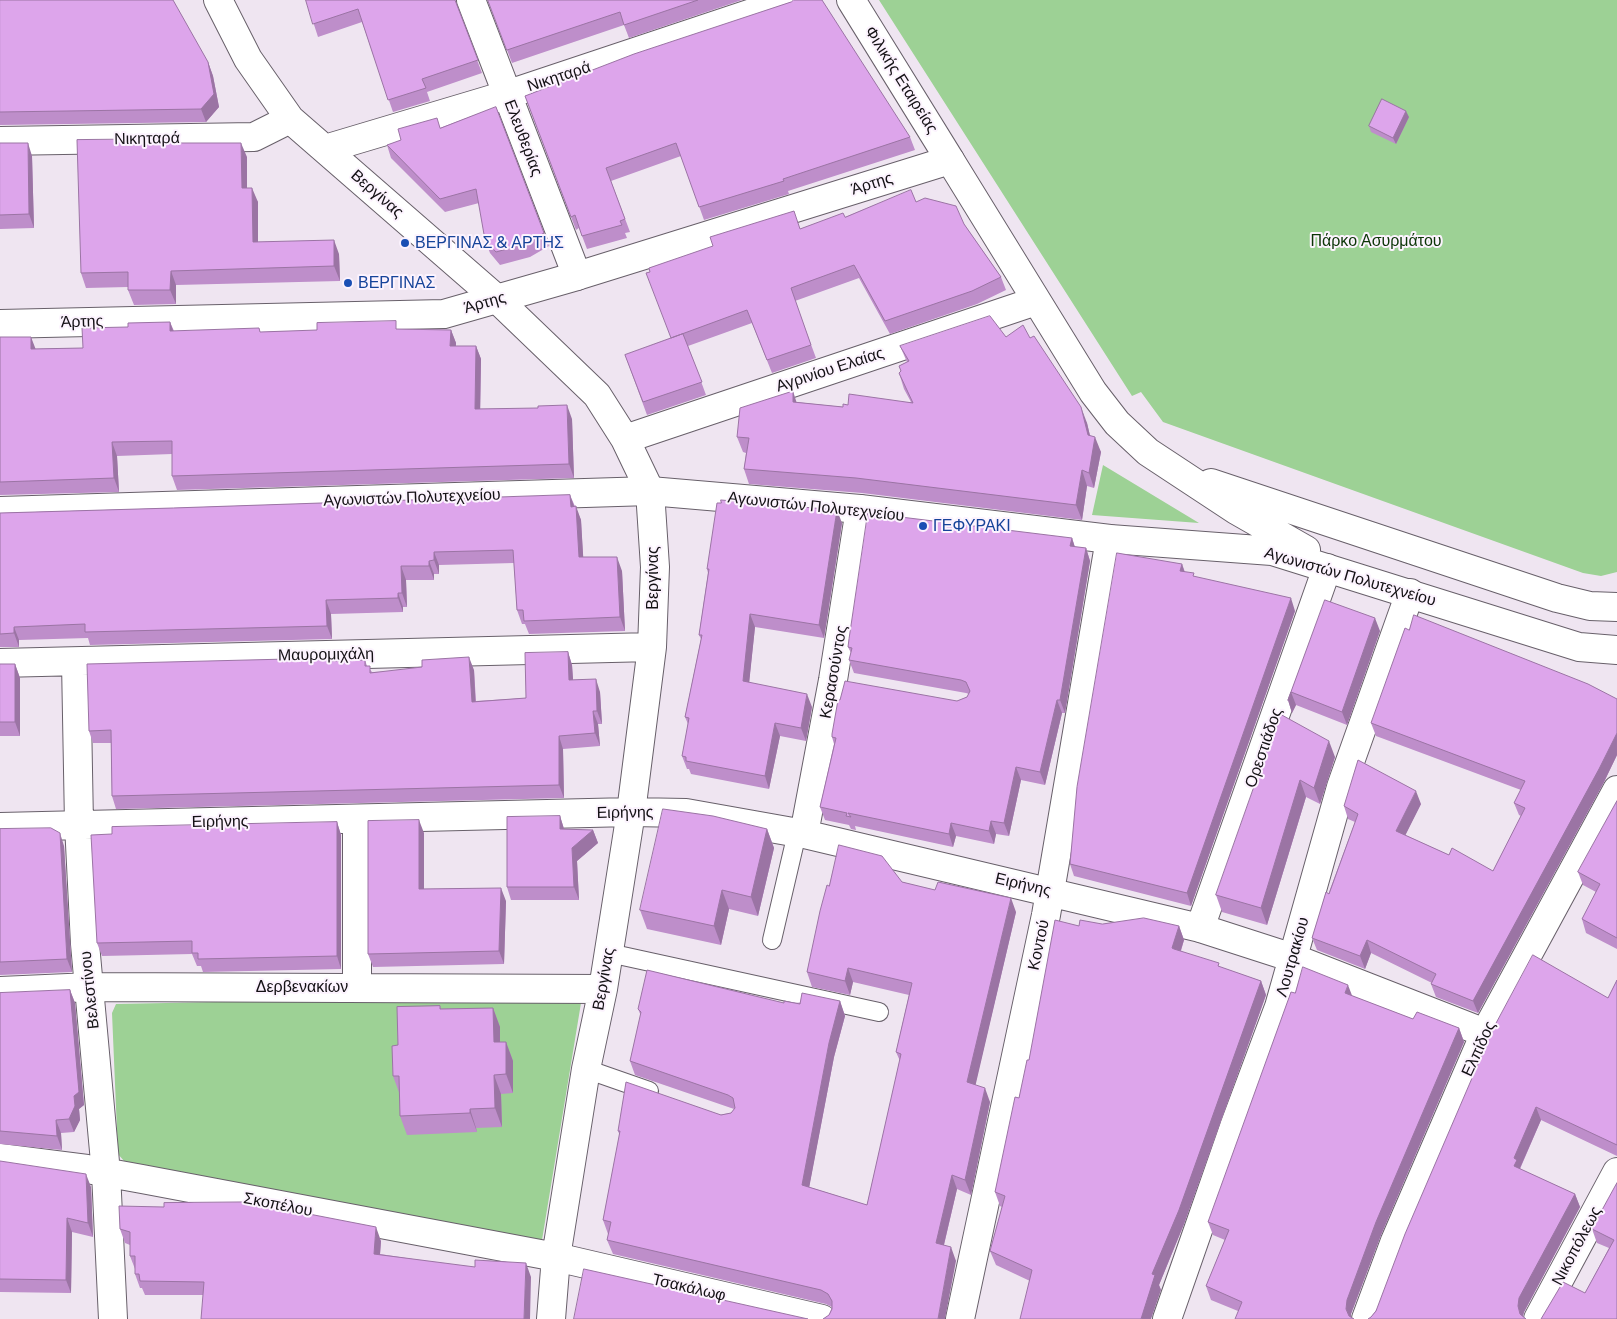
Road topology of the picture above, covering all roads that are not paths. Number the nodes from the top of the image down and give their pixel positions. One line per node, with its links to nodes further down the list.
1 (218, 0): 6 (street, Βεργίνας)
2 (471, 0): 5 (street, Ελευθερίας)
3 (791, 0): 5 (street, Νικηταρά)
4 (851, 0): 9 (street, Φιλικής Εταιρείας)
5 (506, 95): 8 (street, Νικηταρά); 10 (street, Ελευθερίας)
6 (290, 119): 7 (street, Νικηταρά); 8 (street, Βεργίνας)
7 (0, 141)
8 (325, 150): 11 (street, Βεργίνας)
9 (950, 160): 10 (street, Άρτης); 12 (street, Φιλικής Εταιρείας)
10 (577, 276): 11 (street, Άρτης)
11 (497, 299): 13 (street, Άρτης); 14 (street, Βεργίνας)
12 (1036, 301): 14 (street, Αγρινίου Ελαίας); 15 (street, Φιλικής Εταιρείας)
13 (0, 324)
14 (625, 439): 16 (street, Βεργίνας)
15 (1181, 473): 21 (street); 23 (street)
16 (650, 491): 17 (street, Αγωνιστών Πολυτεχνείου); 18 (street, Αγωνιστών Πολυτεχνείου); 24 (street, Βεργίνας)
17 (860, 509): 19 (street, Αγωνιστών Πολυτεχνείου); 33 (street, Κερασούντος)
18 (0, 511)
19 (1110, 539): 20 (street, Αγωνιστών Πολυτεχνείου); 34 (street, Κοντού)
20 (1327, 568): 21 (street, Αγωνιστών Πολυτεχνείου); 35 (street, Ορεστιάδος)
21 (1360, 578): 22 (street, Αγωνιστών Πολυτεχνείου)
22 (1410, 593): 25 (street, Αγωνιστών Πολυτεχνείου); 38 (street, Λουτρακίου)
23 (1617, 607)
24 (652, 648): 26 (street, Μαυρομιχάλη); 29 (street, Βεργίνας)
25 (1617, 650)
26 (76, 662): 27 (street, Μαυρομιχάλη); 31 (street, Βελεστίνου)
27 (0, 663)
28 (1617, 790): 44 (street, Ελπίδος)
29 (631, 812): 30 (street, Ειρήνης); 33 (street, Ειρήνης); 37 (street, Βεργίνας)
30 (357, 820): 31 (street, Ειρήνης); 40 (street)
31 (79, 824): 32 (street, Ειρήνης); 39 (street, Βελεστίνου)
32 (0, 827)
33 (801, 833): 34 (street, Ειρήνης); 36 (lane)
34 (1050, 891): 35 (street, Ειρήνης); 54 (street, Κοντού)
35 (1200, 928): 38 (street, Ειρήνης)
36 (772, 940)
37 (609, 953): 41 (street, Βεργίνας); 43 (lane)
38 (1293, 958): 44 (street, Ειρήνης); 55 (street, Λουτρακίου)
39 (91, 987): 40 (street, Δερβενακίων); 42 (street, Δερβενακίων); 49 (street, Βελεστίνου)
40 (357, 987): 41 (street, Δερβενακίων)
41 (603, 988): 45 (street, Βεργίνας)
42 (0, 991)
43 (879, 1012)
44 (1485, 1033): 56 (street, Ελπίδος)
45 (586, 1069): 46 (lane); 50 (street, Βεργίνας)
46 (667, 1097)
47 (0, 1158): 49 (street, Σκοπέλου)
48 (1617, 1172): 57 (street, Νικοπόλεως)
49 (106, 1173): 50 (street, Σκοπέλου); 51 (street, Βελεστίνου)
50 (556, 1257): 52 (street, Βεργίνας); 53 (street, Τσακάλωφ)
51 (113, 1319)
52 (551, 1319)
53 (822, 1319)
54 (960, 1319)
55 (1168, 1319)
56 (1366, 1319)
57 (1538, 1319)

